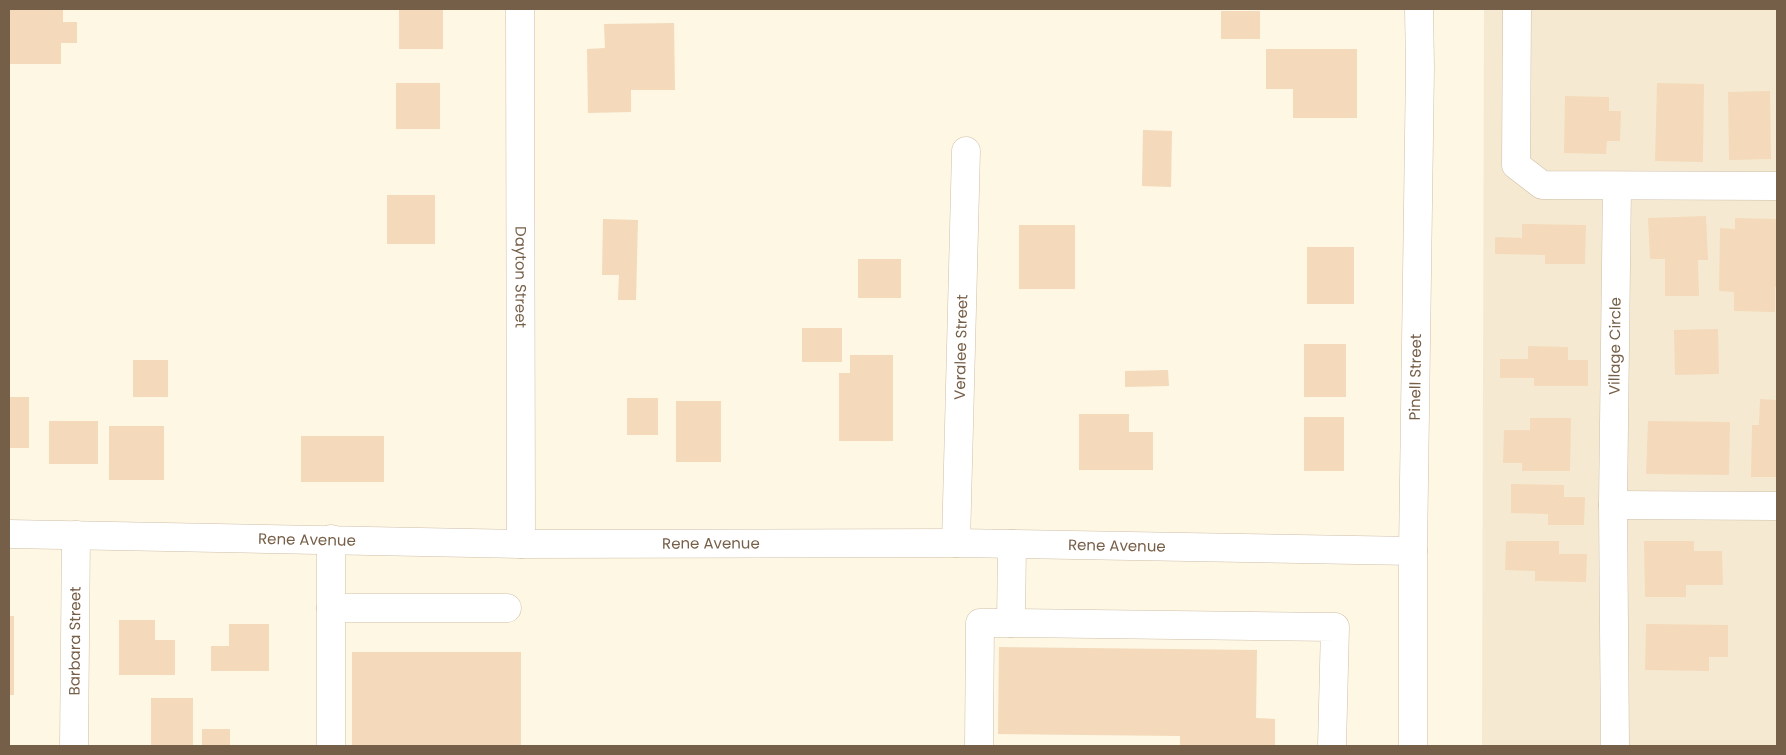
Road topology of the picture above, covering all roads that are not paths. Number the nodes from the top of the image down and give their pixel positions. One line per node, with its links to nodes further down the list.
1 (520, 9): 13 (street, Dayton Street)
2 (1419, 9): 15 (street, Pinell Street)
3 (1517, 9): 5 (street)
4 (966, 151): 12 (street, Veralee Street)
5 (1617, 186): 6 (street); 7 (street, Village Circle)
6 (1777, 186)
7 (1613, 505): 8 (street); 24 (street, Village Circle)
8 (1777, 506)
9 (9, 534): 10 (street, Rene Avenue)
10 (76, 536): 11 (street, Rene Avenue); 19 (street, Barbara Street)
11 (331, 539): 13 (street, Rene Avenue); 16 (street)
12 (956, 543): 13 (street, Rene Avenue); 14 (street, Rene Avenue)
13 (521, 544)
14 (1012, 544): 15 (street, Rene Avenue); 18 (street)
15 (1413, 551): 23 (street, Pinell Street)
16 (331, 608): 17 (street); 20 (street)
17 (507, 608)
18 (1011, 623): 21 (street); 22 (street)
19 (74, 746)
20 (331, 746)
21 (979, 746)
22 (1332, 746)
23 (1413, 746)
24 (1615, 746)

